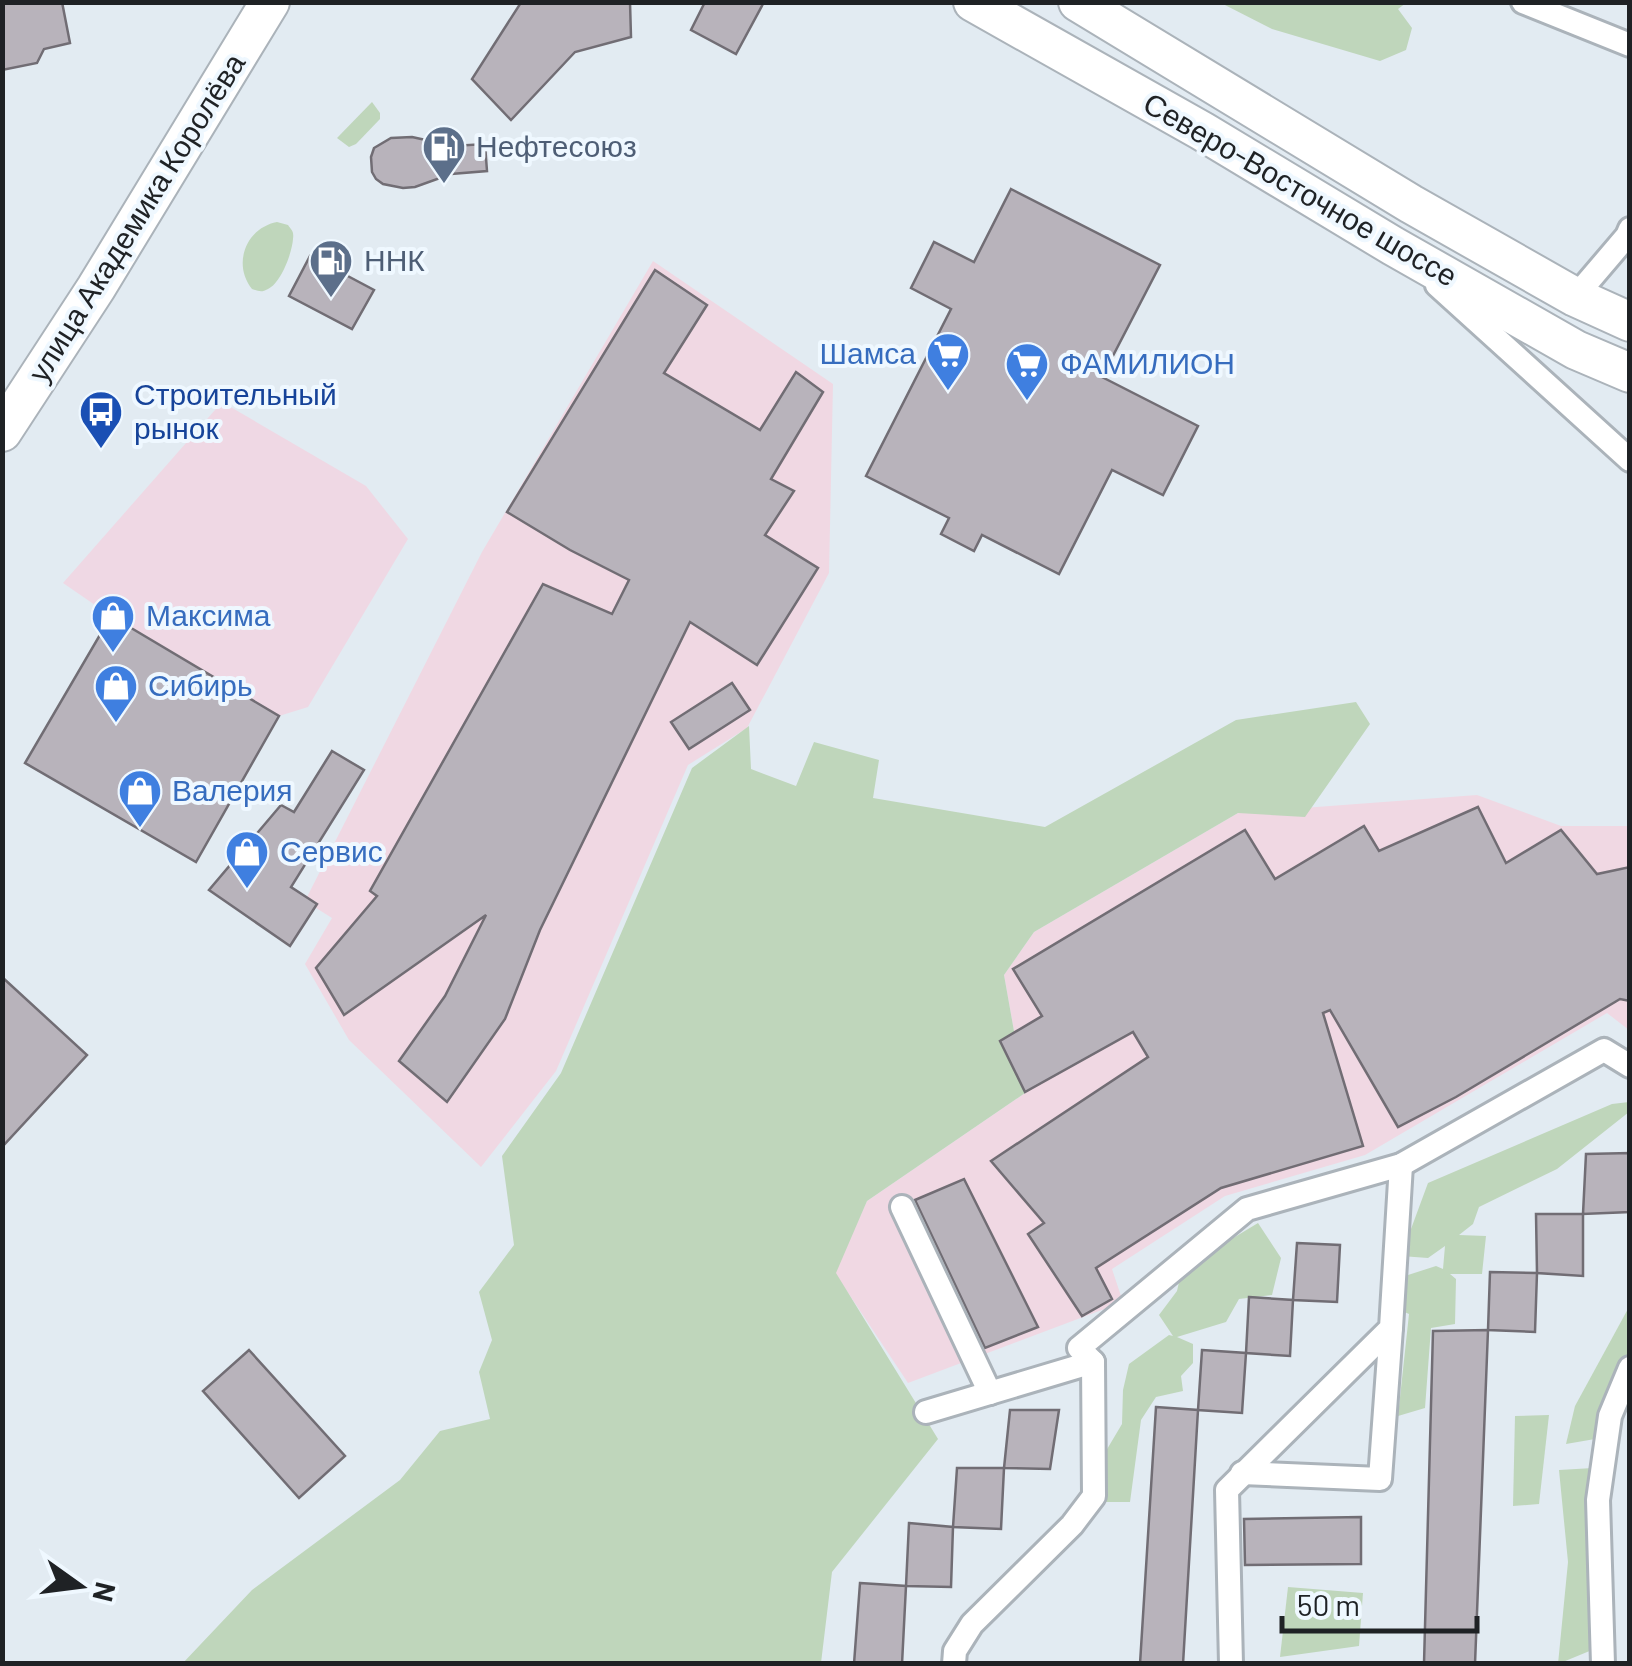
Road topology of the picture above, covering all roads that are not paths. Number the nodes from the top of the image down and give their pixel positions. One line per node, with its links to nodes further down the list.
1 (270, 2): 11 (main road, улица Академика Королёва)
2 (973, 2): 7 (main road, Северо-Восточное шоссе)
3 (1078, 2): 8 (main road, Северо-Восточное шоссе)
4 (1523, 2): 5 (street)
5 (1630, 45)
6 (1630, 229): 8 (street)
7 (1394, 246): 10 (main road, Северо-Восточное шоссе); 12 (street)
8 (1575, 298): 9 (main road, Северо-Восточное шоссе)
9 (1630, 322)
10 (1630, 373)
11 (2, 432)
12 (1630, 460)
13 (1630, 1066): 14 (street)
14 (1401, 1165): 16 (street); 17 (street)
15 (902, 1207): 19 (street)
16 (1391, 1328): 22 (street); 22 (street)
17 (1093, 1362): 19 (street); 23 (street)
18 (1630, 1368): 21 (street)
19 (990, 1393): 20 (street)
20 (926, 1412)
21 (1620, 1416): 25 (street)
22 (1242, 1473): 24 (street)
23 (954, 1664)
24 (1231, 1664)
25 (1602, 1664)

